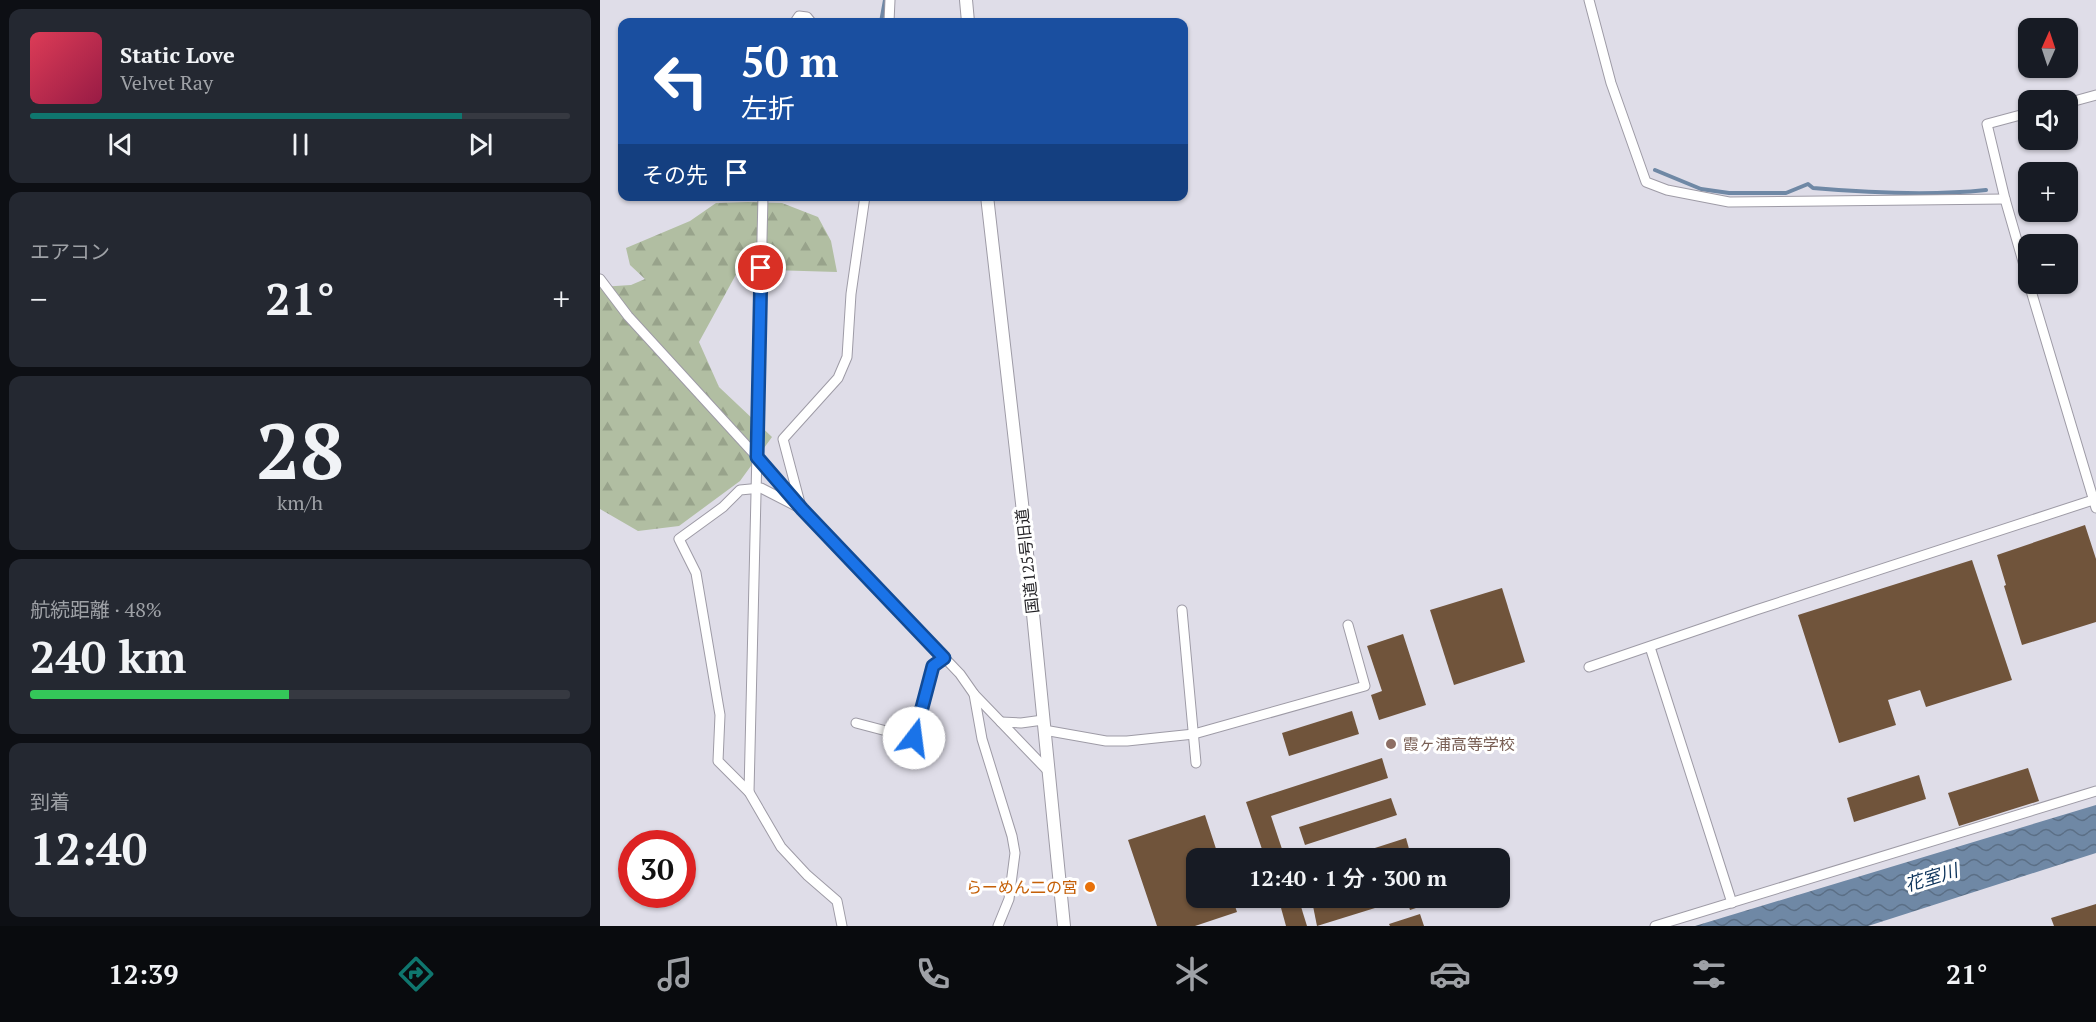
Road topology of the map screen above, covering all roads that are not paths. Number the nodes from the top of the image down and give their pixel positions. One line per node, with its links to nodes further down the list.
1 (890, 0): 4 (street)
2 (966, 0): 5 (street)
3 (1589, 0): 9 (street)
4 (889, 18)
5 (968, 18)
6 (2096, 96): 7 (street)
7 (2078, 100)
8 (2018, 116): 9 (street)
9 (2005, 199): 13 (street)
10 (763, 201): 16 (street)
11 (864, 201): 19 (street)
12 (988, 201): 28 (street, 国道125号旧道)
13 (2018, 243)
14 (600, 279): 16 (street)
15 (2033, 294): 18 (street)
16 (757, 457): 17 (street); 19 (street)
17 (756, 488): 19 (street); 33 (street); 33 (street)
18 (2095, 502): 22 (street)
19 (802, 509): 23 (street)
20 (1182, 610): 29 (street)
21 (1348, 625): 29 (street)
22 (1650, 647): 24 (street); 34 (street)
23 (944, 658): 25 (street); 27 (street)
24 (1589, 667)
25 (974, 694): 26 (street); 36 (street)
26 (1000, 722): 28 (street); 31 (street)
27 (856, 723)
28 (1043, 725): 29 (street); 31 (street, 国道125号旧道)
29 (1194, 734): 30 (street)
30 (1196, 763)
31 (1048, 771): 37 (street, 国道125号旧道)
32 (2096, 791): 34 (street)
33 (749, 792): 35 (street)
34 (1732, 903): 38 (street)
35 (842, 926)
36 (998, 926)
37 (1065, 926)
38 (1655, 926)

